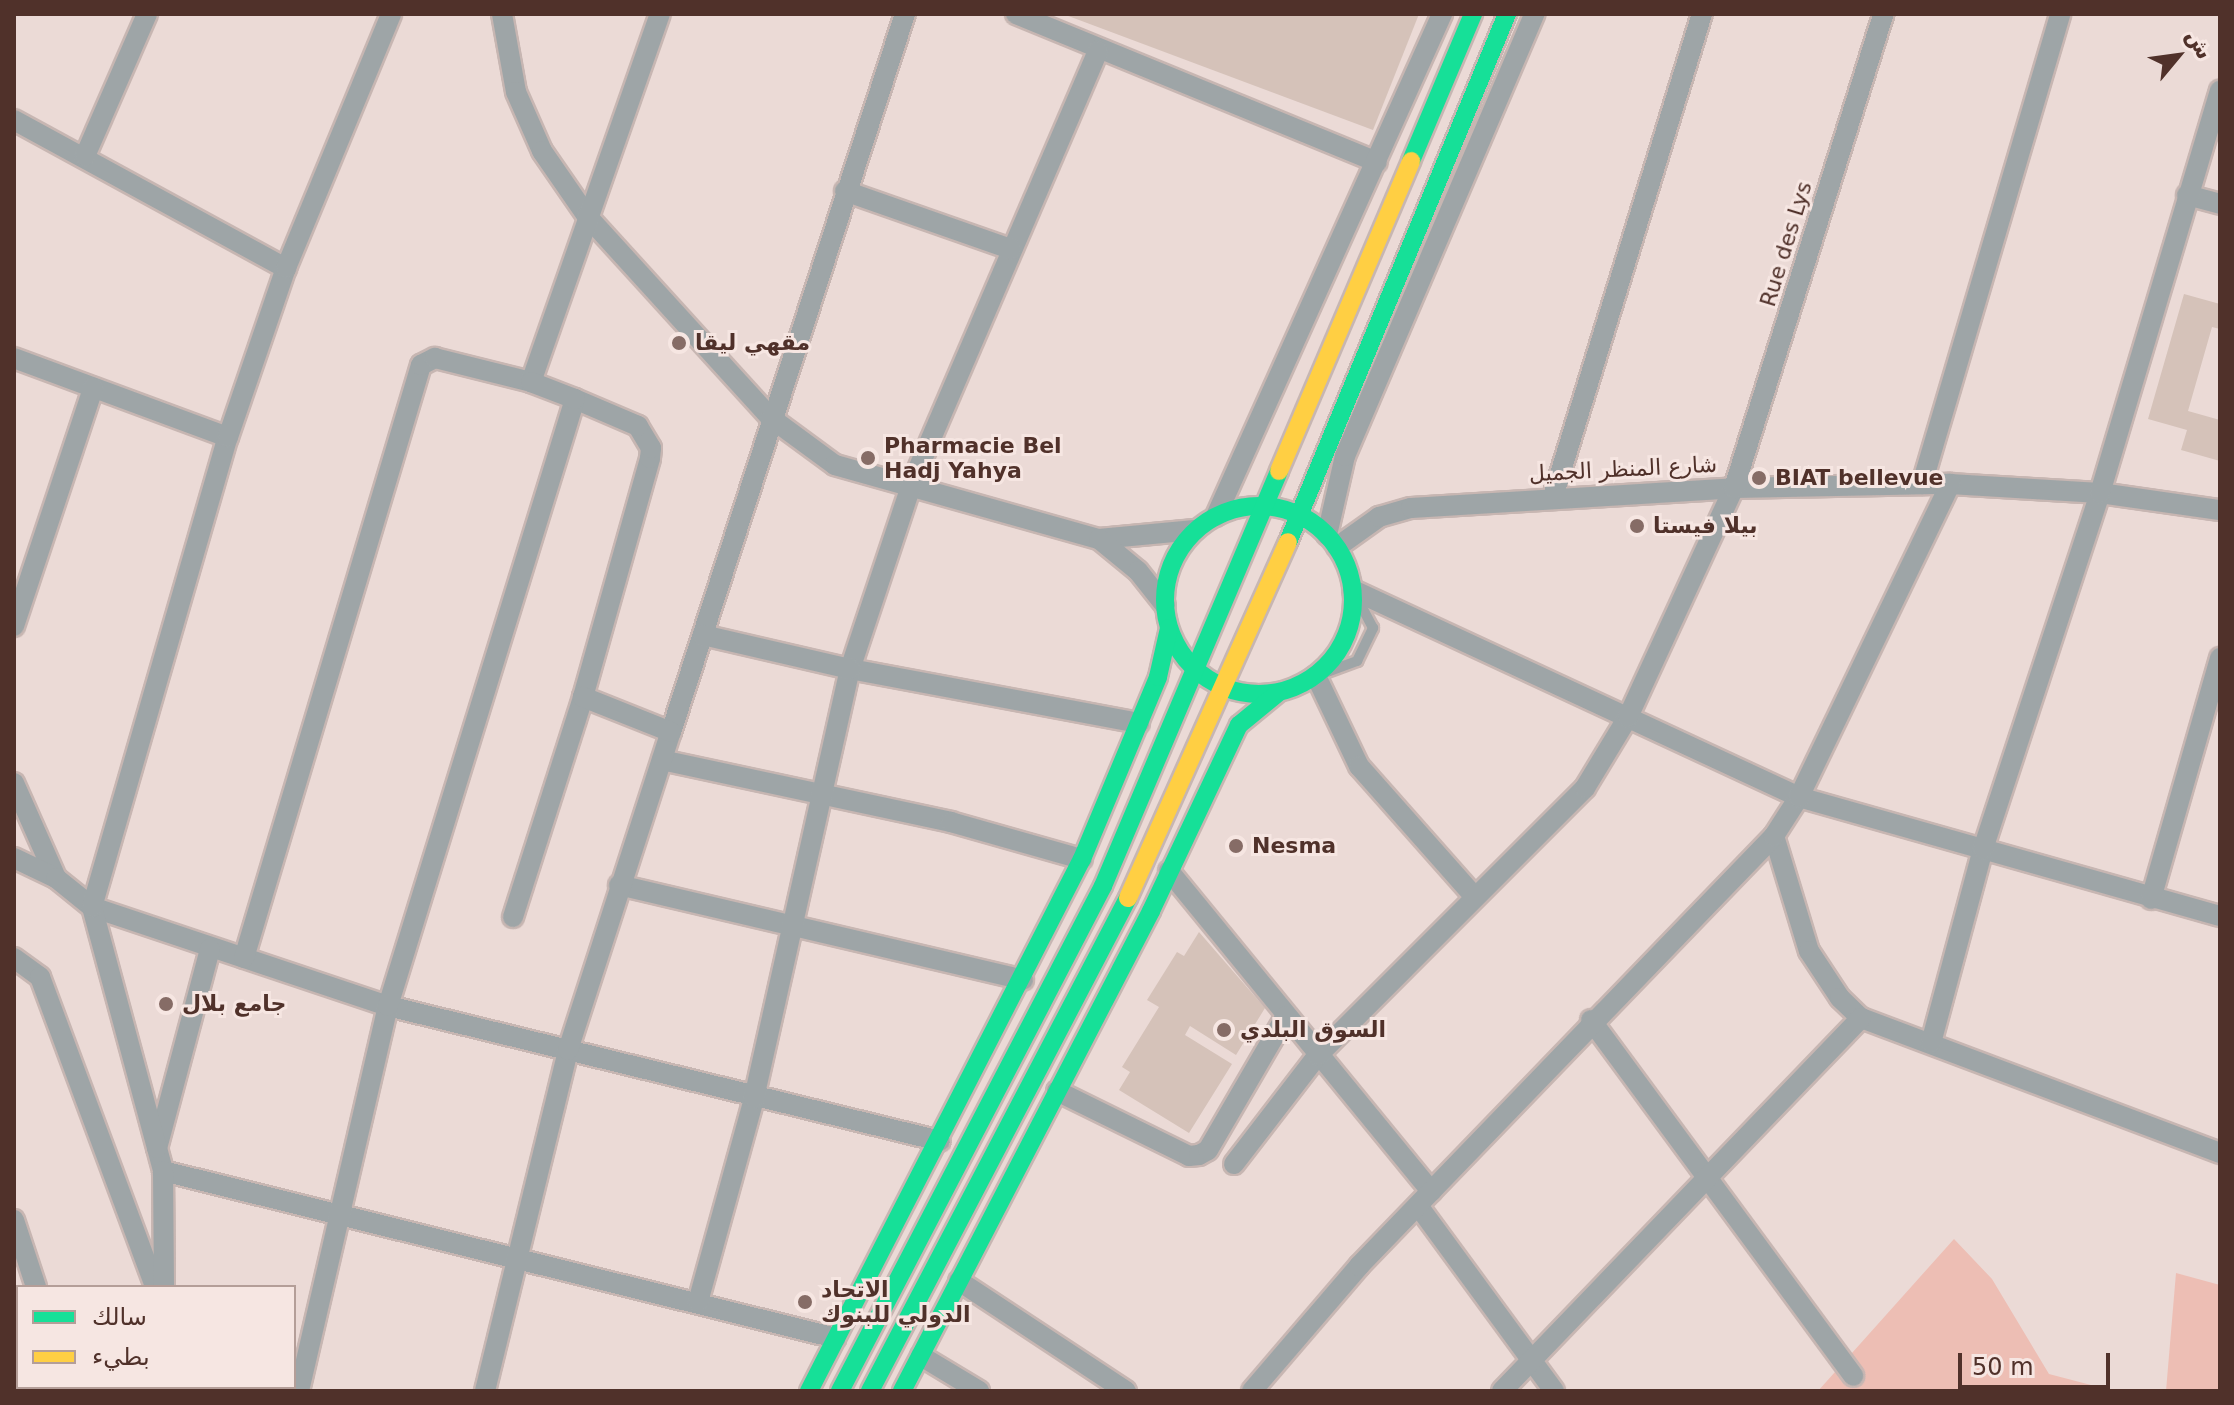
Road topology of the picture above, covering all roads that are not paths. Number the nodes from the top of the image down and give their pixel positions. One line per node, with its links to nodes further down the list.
1 (147, 14): 17 (street)
2 (391, 14): 24 (street)
3 (502, 14): 22 (street)
4 (660, 14): 22 (street)
5 (905, 14): 19 (street)
6 (1016, 14): 14 (street)
7 (1442, 14): 18 (street)
8 (1473, 14): 37 (main road)
9 (1507, 14): 39 (main road)
10 (1534, 14): 43 (street)
11 (1702, 14): 36 (street)
12 (1883, 14): 34 (street, Rue des Lys)
13 (2060, 14): 31 (street)
14 (1098, 51): 18 (street); 23 (street)
15 (2220, 90): 20 (street)
16 (14, 120): 17 (street)
17 (85, 156): 24 (street)
18 (1377, 162): 40 (street)
19 (845, 191): 23 (street); 29 (street)
20 (2187, 195): 21 (street); 35 (street)
21 (2220, 204)
22 (587, 216): 26 (street); 29 (street)
23 (1011, 249): 33 (street)
24 (286, 268): 30 (street)
25 (14, 358): 27 (street)
26 (531, 382): 28 (street); 78 (street)
27 (93, 388): 30 (street); 46 (street)
28 (575, 399): 55 (street); 80 (street)
29 (771, 418): 33 (street); 48 (street)
30 (228, 437): 72 (street)
31 (1922, 484): 32 (street, شارع المنظر الجميل); 34 (street, شارع المنظر الجميل)
32 (1950, 484): 35 (street, شارع المنظر الجميل); 62 (street)
33 (911, 486): 42 (street); 50 (street)
34 (1734, 488): 36 (street, شارع المنظر الجميل); 56 (street, Rue des Lys)
35 (2100, 493): 38 (street, شارع المنظر الجميل); 64 (street)
36 (1553, 497): 43 (street, شارع المنظر الجميل)
37 (1266, 506): 39 (main road); 40 (main road); 51 (main road)
38 (2220, 510)
39 (1300, 515): 43 (main road); 53 (main road)
40 (1216, 516): 41 (main road)
41 (1195, 530): 42 (street); 45 (main road)
42 (1099, 539): 45 (street)
43 (1332, 541): 44 (main road)
44 (1353, 590): 52 (main road); 56 (street)
45 (1165, 605): 47 (main road)
46 (14, 626)
47 (1169, 628): 51 (main road); 57 (main road)
48 (703, 635): 50 (street); 58 (street)
49 (2220, 658): 71 (street)
50 (850, 669): 57 (street); 61 (street)
51 (1197, 672): 53 (main road); 111 (main road)
52 (1316, 676): 54 (main road); 70 (street)
53 (1223, 688): 54 (main road); 112 (main road)
54 (1278, 693): 67 (main road)
55 (583, 697): 58 (street); 74 (street)
56 (1628, 717): 62 (street); 70 (street, Rue des Lys)
57 (1139, 723): 66 (main road)
58 (671, 732): 59 (street)
59 (662, 760): 61 (street); 69 (street)
60 (14, 783): 68 (street)
61 (822, 796): 66 (street); 75 (street)
62 (1799, 797): 63 (street); 64 (street)
63 (1774, 836): 82 (street); 83 (street)
64 (1983, 849): 71 (street); 84 (street)
65 (14, 858): 68 (street)
66 (1082, 859): 79 (main road)
67 (1169, 871): 81 (street); 87 (main road)
68 (56, 878): 72 (street)
69 (619, 885): 75 (street); 85 (street)
70 (1473, 895): 86 (street, Rue des Lys)
71 (2151, 899): 73 (street)
72 (92, 907): 76 (street); 90 (street)
73 (2220, 916)
74 (513, 917)
75 (792, 929): 79 (street); 88 (street)
76 (210, 949): 78 (street); 90 (street)
77 (14, 958): 101 (street)
78 (244, 958): 80 (street)
79 (1023, 980): 89 (main road)
80 (388, 1006): 85 (street); 96 (street)
81 (1286, 1016): 86 (street); 87 (street)
82 (1861, 1018): 84 (street); 94 (street)
83 (1591, 1020): 94 (street); 95 (street)
84 (1931, 1043): 91 (street)
85 (568, 1050): 88 (street); 98 (street)
86 (1318, 1055): 92 (street, Rue des Lys); 95 (street)
87 (1057, 1091): 99 (main road)
88 (754, 1098): 89 (street); 103 (street)
89 (940, 1141): 104 (main road)
90 (157, 1148): 93 (street)
91 (2220, 1153)
92 (1234, 1164)
93 (163, 1171): 96 (street); 102 (street)
94 (1708, 1181): 106 (street); 107 (street)
95 (1425, 1199): 106 (street); 116 (street)
96 (339, 1215): 98 (street); 108 (street)
97 (14, 1220): 100 (street)
98 (516, 1260): 103 (street); 109 (street)
99 (959, 1281): 105 (main road); 115 (street)
100 (35, 1285)
101 (154, 1285)
102 (164, 1285)
103 (698, 1302): 104 (street)
104 (836, 1338): 110 (main road)
105 (921, 1356): 113 (main road); 114 (street)
106 (1532, 1360): 117 (street); 118 (street)
107 (1853, 1376)
108 (299, 1391)
109 (485, 1391)
110 (809, 1391)
111 (838, 1391)
112 (870, 1391)
113 (902, 1391)
114 (979, 1391)
115 (1126, 1391)
116 (1252, 1391)
117 (1502, 1391)
118 (1554, 1391)

